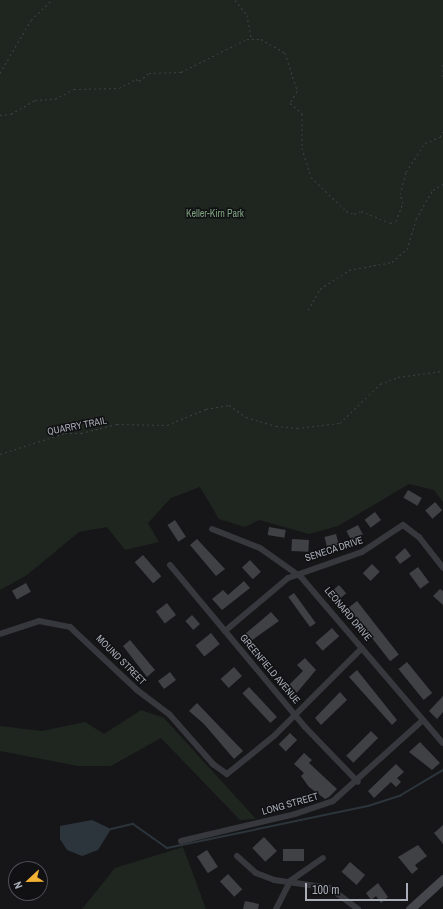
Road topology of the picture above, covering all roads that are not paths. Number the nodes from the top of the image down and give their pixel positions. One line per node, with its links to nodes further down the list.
1 (212, 529): 4 (street, LEONARD DRIVE)
2 (170, 565): 5 (street, GREENFIELD AVENUE)
3 (443, 568): 4 (street, SENECA DRIVE)
4 (296, 573): 5 (street, SENECA DRIVE); 7 (street, LEONARD DRIVE)
5 (225, 631): 8 (street, GREENFIELD AVENUE)
6 (0, 634): 8 (street, MOUND STREET)
7 (362, 648): 8 (street); 9 (street, LEONARD DRIVE)
8 (295, 714): 13 (street, GREENFIELD AVENUE)
9 (424, 720): 11 (street, LEONARD DRIVE); 13 (street, LONG STREET)
10 (443, 731): 11 (street)
11 (437, 736): 12 (street, LEONARD DRIVE)
12 (443, 743)
13 (358, 782): 14 (street, LONG STREET)
14 (181, 841)
15 (236, 856): 18 (street)
16 (323, 858): 18 (street)
17 (443, 879): 21 (main road)
18 (290, 881): 19 (street); 20 (street)
19 (276, 909)
20 (358, 909)
21 (410, 909)

